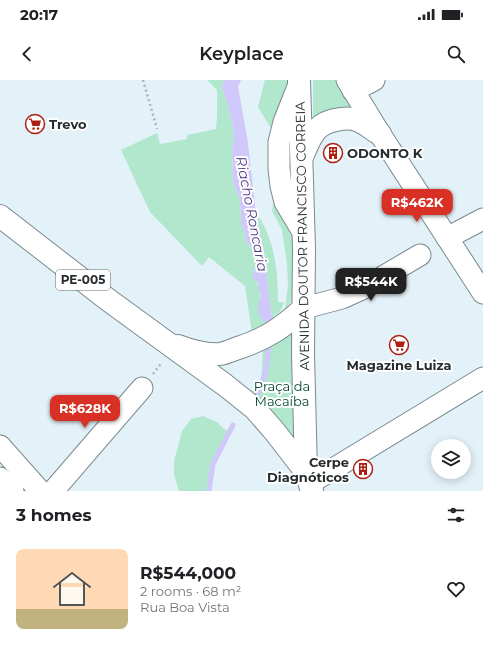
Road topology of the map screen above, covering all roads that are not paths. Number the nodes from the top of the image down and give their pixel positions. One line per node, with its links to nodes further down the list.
1 (374, 80): 3 (street)
2 (299, 82): 5 (main road, AVENIDA DOUTOR FRANCISCO CORREIA); 8 (street)
3 (350, 85): 4 (street)
4 (380, 134): 5 (main road); 9 (street)
5 (301, 160): 8 (main road, AVENIDA DOUTOR FRANCISCO CORREIA)
6 (0, 216): 13 (main road, PE-005)
7 (483, 219): 9 (street)
8 (303, 232): 12 (main road, AVENIDA DOUTOR FRANCISCO CORREIA)
9 (447, 238): 11 (street)
10 (420, 255): 12 (street)
11 (483, 292)
12 (304, 308): 13 (main road); 18 (main road, AVENIDA DOUTOR FRANCISCO CORREIA)
13 (170, 345): 18 (main road, PE-005)
14 (483, 378): 18 (street)
15 (142, 388): 21 (street)
16 (0, 446): 20 (street)
17 (0, 478): 19 (street)
18 (309, 482)
19 (13, 491)
20 (40, 491)
21 (54, 491)

